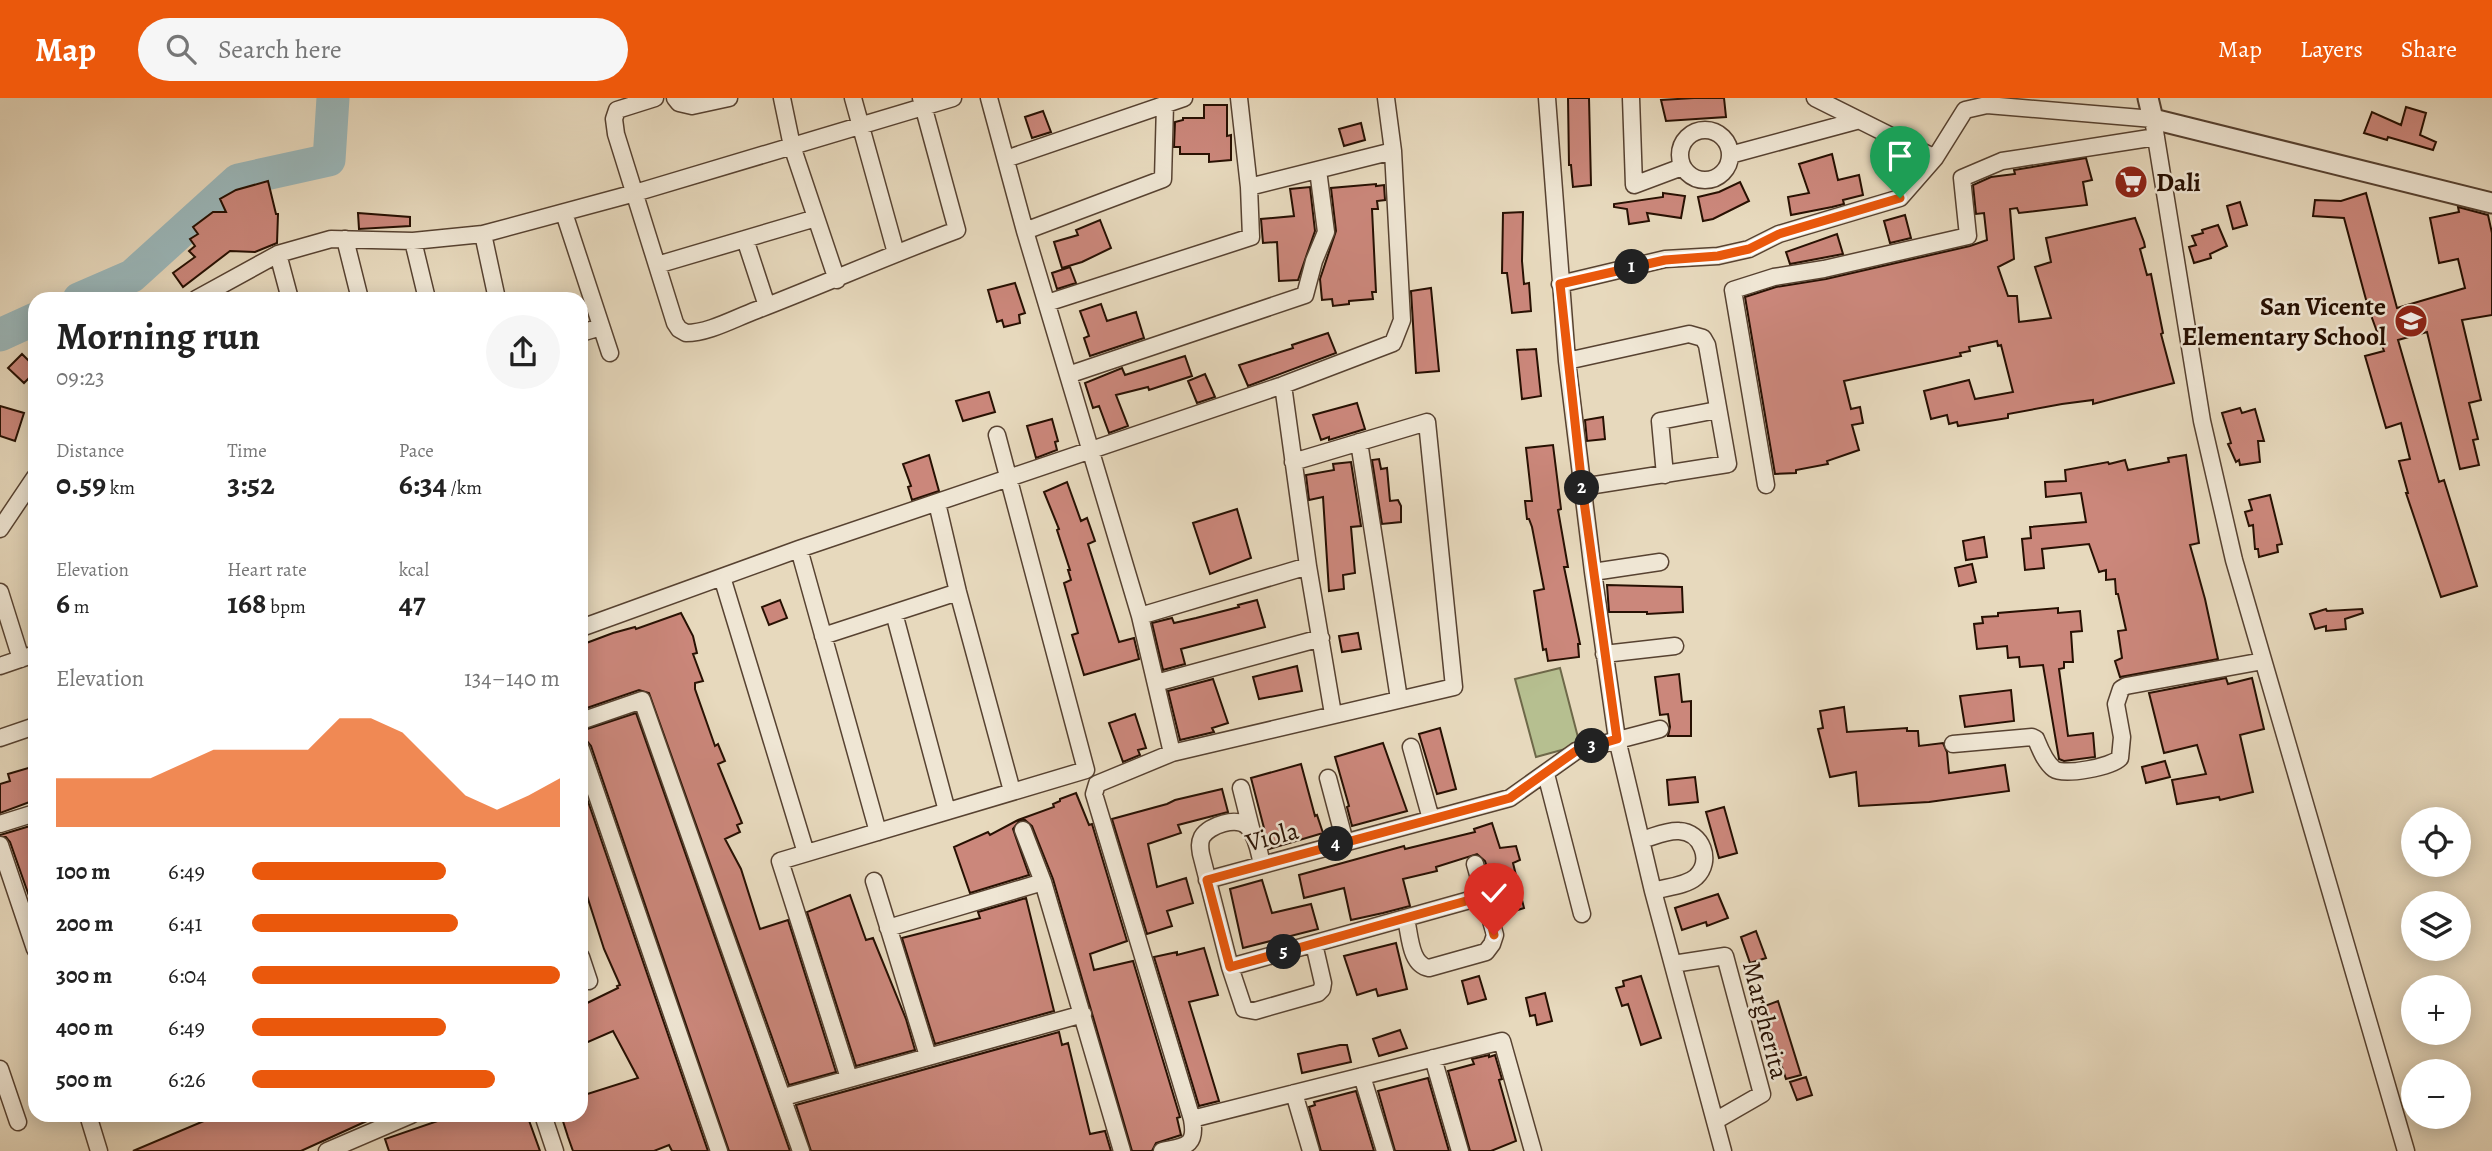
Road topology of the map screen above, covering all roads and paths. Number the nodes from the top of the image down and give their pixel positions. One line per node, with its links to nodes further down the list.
1 (655, 98): 28 (street)
2 (675, 98): 3 (street)
3 (729, 98)
4 (782, 98): 20 (street)
5 (853, 98): 18 (street)
6 (953, 98): 15 (street)
7 (989, 98): 24 (street)
8 (1184, 98): 16 (street)
9 (1239, 98): 27 (street)
10 (1386, 98): 21 (street)
11 (1547, 98): 41 (street)
12 (1631, 98): 25 (street)
13 (1815, 98): 17 (street)
14 (2148, 98): 19 (street)
15 (922, 102): 18 (street); 37 (street)
16 (1165, 104): 24 (street); 32 (street)
17 (1856, 121): 22 (street); 23 (street)
18 (862, 124): 20 (street); 37 (street)
19 (2155, 128): 23 (street); 29 (street); 62 (street); 82 (street)
20 (792, 146): 28 (street); 31 (street)
21 (1393, 151): 26 (street); 54 (street)
22 (1730, 155): 25 (street); 25 (street)
23 (1935, 158): 41 (street)
24 (1006, 159): 32 (street)
25 (1682, 167)
26 (1318, 170): 27 (street); 53 (street)
27 (1249, 187): 47 (street)
28 (635, 194): 30 (street); 39 (street)
29 (2492, 203)
30 (564, 213): 33 (street); 49 (street)
31 (816, 218): 35 (street); 40 (street)
32 (1025, 231): 47 (street)
33 (483, 234): 36 (street); 46 (street)
34 (345, 239): 36 (street); 38 (street); 44 (street)
35 (745, 239): 39 (street); 48 (street)
36 (413, 241): 45 (street)
37 (896, 253): 40 (street)
38 (278, 254): 42 (street); 43 (street)
39 (657, 265): 48 (street)
40 (837, 279): 48 (street)
41 (1560, 284): 52 (street)
42 (214, 292)
43 (288, 292)
44 (358, 292)
45 (425, 292)
46 (496, 292)
47 (1047, 303): 53 (street)
48 (767, 306)
49 (601, 327): 50 (street); 51 (street)
50 (588, 332)
51 (610, 353)
52 (1567, 361): 55 (street); 63 (street)
53 (1068, 374): 58 (street)
54 (1283, 385): 58 (street); 59 (street)
55 (1717, 410): 60 (street); 60 (street)
56 (997, 435): 61 (street)
57 (1359, 442): 59 (street); 85 (street); 85 (street)
58 (1093, 450): 61 (street); 75 (street)
59 (1293, 461): 69 (street)
60 (1665, 475): 63 (street)
61 (1009, 480): 65 (street); 99 (street)
62 (1766, 485)
63 (1582, 487): 70 (street)
64 (28, 488): 66 (street)
65 (937, 503): 67 (street); 73 (street)
66 (0, 529)
67 (799, 549): 71 (street); 77 (street)
68 (1660, 562): 70 (street)
69 (1308, 566): 75 (street); 78 (street)
70 (1593, 572): 80 (street)
71 (722, 577): 76 (street); 110 (street)
72 (0, 592): 81 (street)
73 (958, 592): 74 (street); 99 (street)
74 (894, 613): 77 (street); 100 (street)
75 (1140, 616): 84 (street)
76 (588, 625)
77 (823, 636): 105 (street)
78 (1321, 638): 84 (street); 86 (street)
79 (1675, 646): 80 (street)
80 (1604, 654): 91 (street)
81 (28, 656): 83 (street)
82 (2263, 661): 92 (street); 154 (street)
83 (0, 666)
84 (1156, 683): 94 (street)
85 (1399, 699): 86 (street)
86 (1333, 714): 94 (street)
87 (588, 719): 135 (street)
88 (28, 728): 90 (street)
89 (1660, 729): 91 (street, Viola)
90 (0, 738)
91 (1617, 739): 96 (street, Viola); 107 (street)
92 (1953, 744)
93 (1411, 747): 102 (street)
94 (1172, 753): 136 (street)
95 (588, 769): 145 (street)
96 (1546, 774): 102 (street, Viola); 119 (street)
97 (1328, 778): 108 (street)
98 (1241, 788): 106 (street)
99 (1012, 791): 100 (street)
100 (947, 811): 105 (street)
101 (28, 815): 103 (street)
102 (1431, 819): 108 (street, Viola)
103 (0, 824)
104 (1023, 830): 115 (street)
105 (878, 832): 110 (street)
106 (1252, 832): 111 (street); 113 (street)
107 (1642, 840): 116 (street); 116 (street)
108 (1345, 842): 111 (street, Viola)
109 (0, 845): 118 (street)
110 (806, 853): 132 (street)
111 (1262, 864): 113 (street, Viola)
112 (1475, 864): 117 (street)
113 (1207, 880): 124 (street)
114 (874, 881): 121 (street)
115 (1042, 882): 121 (street); 127 (street)
116 (1653, 891): 123 (street)
117 (1484, 896): 120 (street); 120 (street)
118 (28, 902)
119 (1581, 914)
120 (1406, 919): 122 (street)
121 (888, 928): 128 (street)
122 (1314, 944): 124 (street); 124 (street)
123 (1673, 964): 137 (street); 137 (street, Margherita)
124 (1230, 967)
125 (588, 978): 126 (street)
126 (589, 981)
127 (1083, 1014): 128 (street); 147 (street)
128 (928, 1056): 132 (street)
129 (1433, 1058): 131 (street); 151 (street); 152 (street)
130 (0, 1069): 133 (street)
131 (1362, 1076): 134 (street); 150 (street)
132 (849, 1078): 135 (street)
133 (4, 1093): 138 (street)
134 (1294, 1093): 136 (street); 149 (street)
135 (784, 1097): 146 (street)
136 (1192, 1119): 148 (street)
137 (1715, 1121): 153 (street)
138 (18, 1122)
139 (95, 1122): 142 (street)
140 (395, 1122): 143 (street)
141 (545, 1122): 144 (street)
142 (99, 1151)
143 (327, 1151)
144 (555, 1151)
145 (719, 1151)
146 (802, 1151)
147 (1122, 1151)
148 (1162, 1151)
149 (1311, 1151)
150 (1385, 1151)
151 (1460, 1151)
152 (1533, 1151)
153 (1723, 1151)
154 (2406, 1151)

